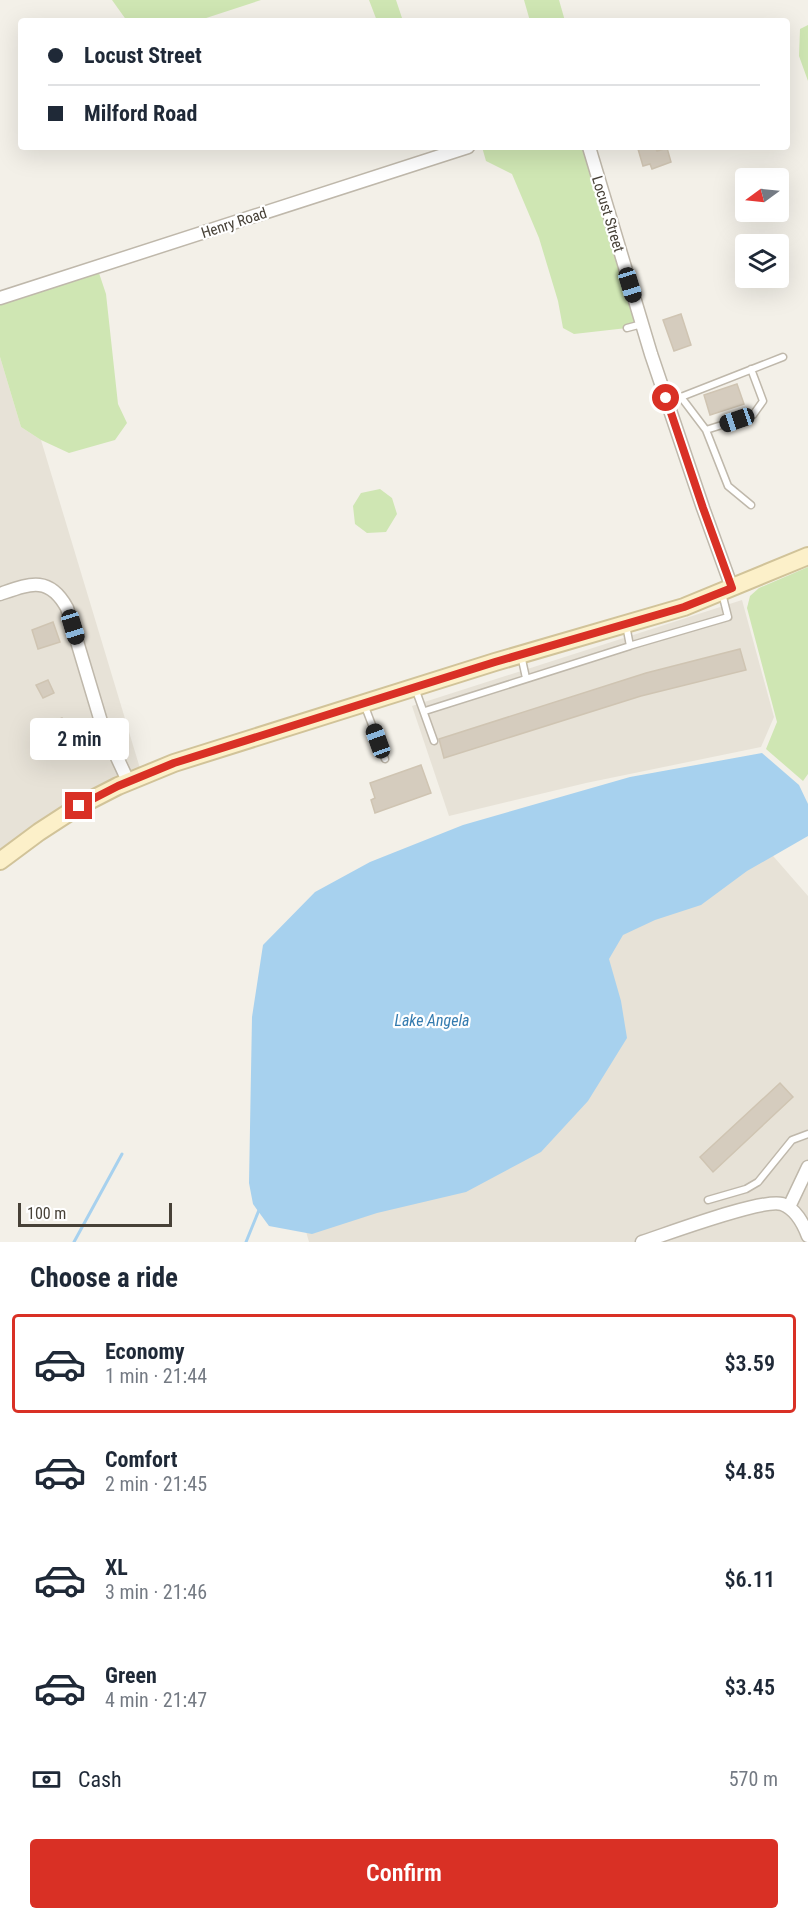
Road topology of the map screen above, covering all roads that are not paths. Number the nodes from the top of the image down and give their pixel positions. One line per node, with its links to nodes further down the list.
1 (459, 150): 3 (street, Henry Road)
2 (590, 150): 4 (street, Locust Street)
3 (0, 298)
4 (642, 324): 5 (lane); 9 (street, Locust Street)
5 (627, 328)
6 (783, 357): 7 (lane)
7 (751, 369): 8 (lane); 10 (lane)
8 (681, 397): 9 (lane); 10 (lane)
9 (666, 398): 13 (street, Locust Street)
10 (706, 430): 11 (lane)
11 (751, 505)
12 (808, 556): 13 (street)
13 (727, 590): 15 (street); 16 (lane)
14 (0, 594): 24 (street)
15 (626, 624): 16 (lane); 17 (street)
16 (629, 646): 18 (lane)
17 (521, 654): 18 (lane); 19 (street)
18 (526, 678): 21 (lane)
19 (415, 687): 20 (street); 21 (lane)
20 (364, 703): 23 (lane); 24 (street)
21 (425, 711): 22 (lane)
22 (434, 741)
23 (385, 759)
24 (128, 781): 25 (street)
25 (0, 861)
26 (808, 1134): 28 (lane)
27 (808, 1167): 29 (street)
28 (708, 1200)
29 (789, 1207): 30 (street); 31 (street)
30 (808, 1236)
31 (642, 1242)

